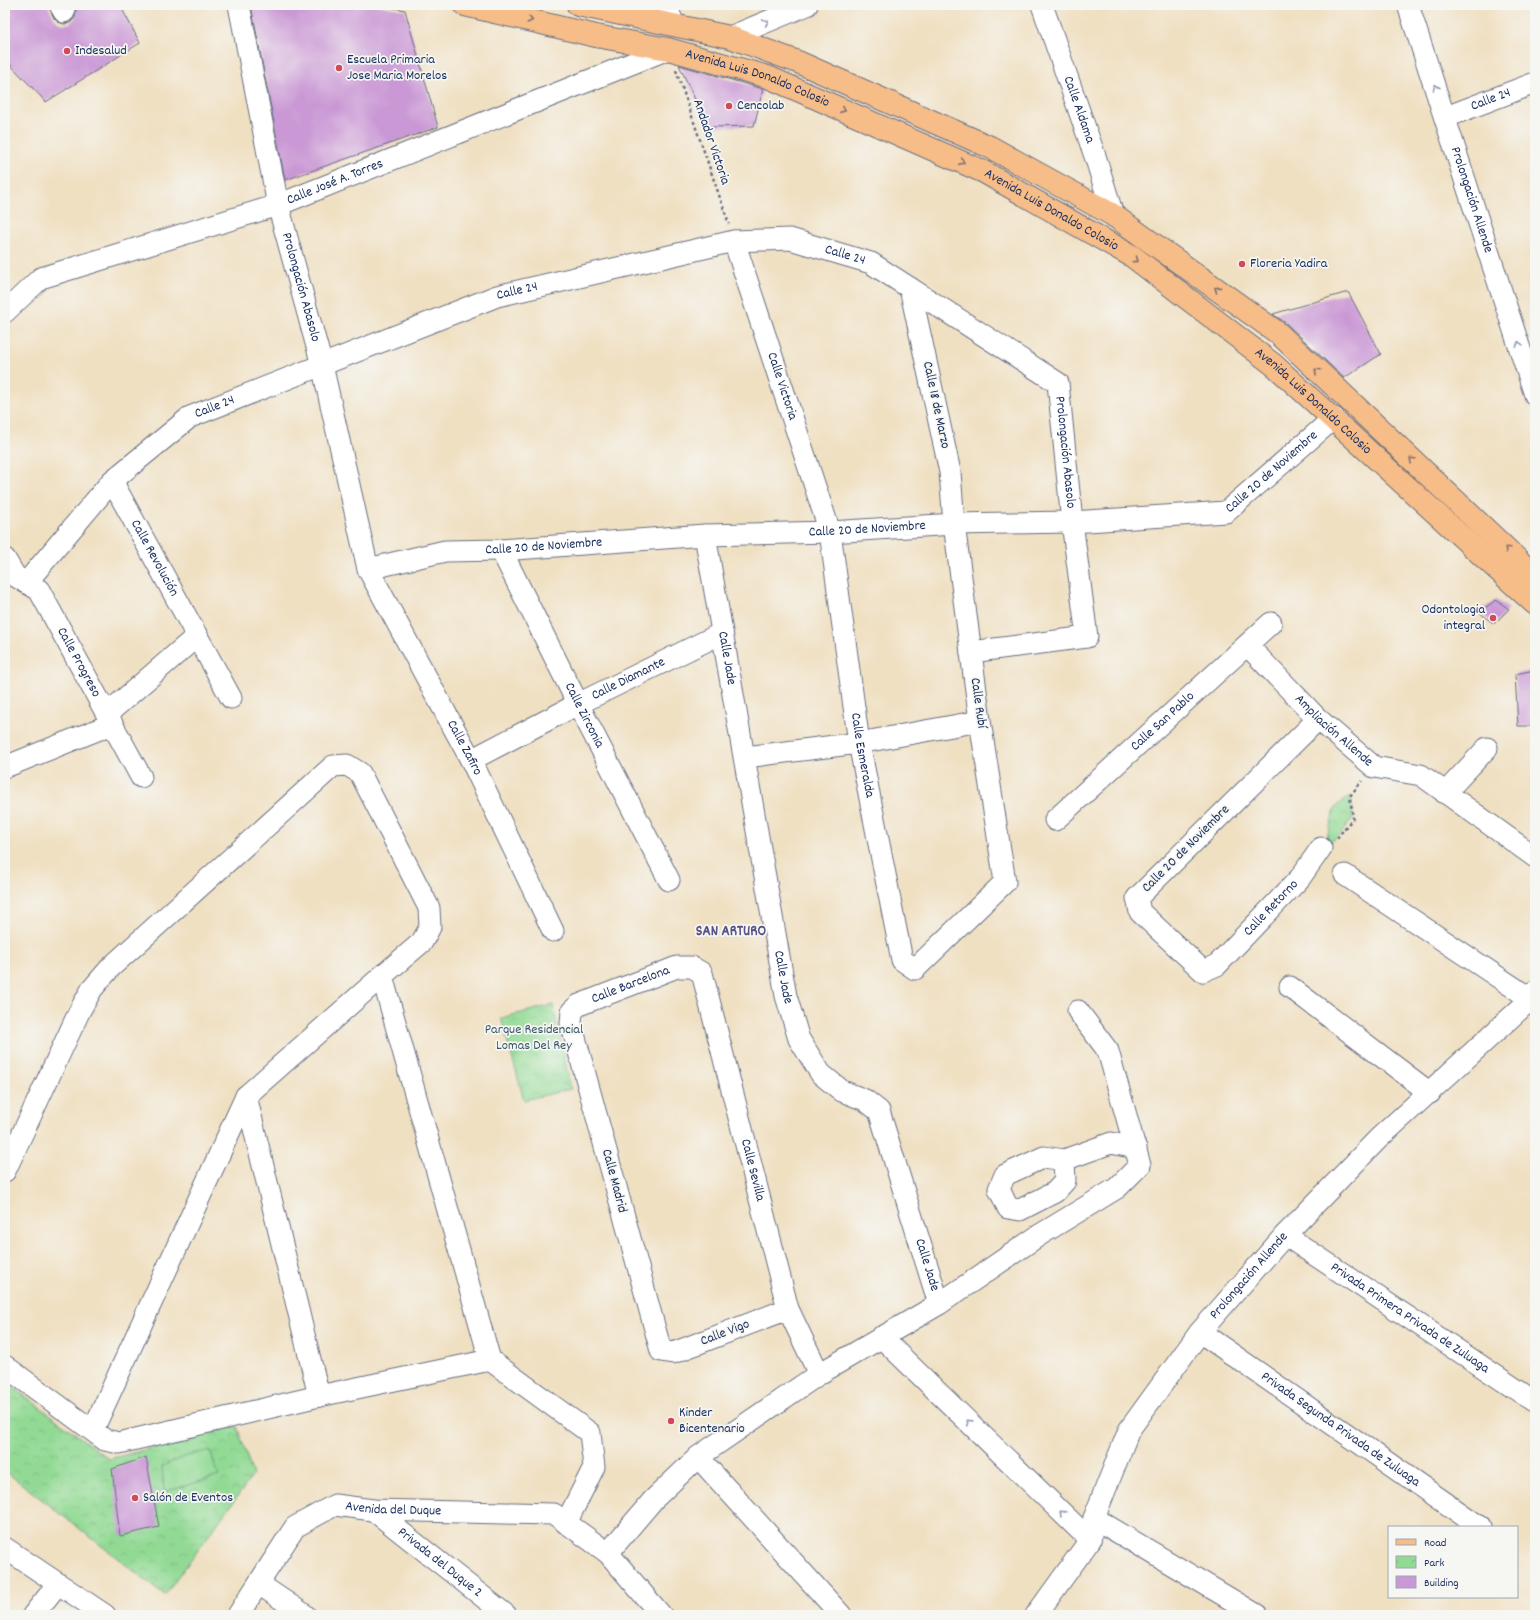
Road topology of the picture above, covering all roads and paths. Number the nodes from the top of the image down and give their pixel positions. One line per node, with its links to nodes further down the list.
1 (239, 5): 13 (street, Prolongación Abasolo)
2 (465, 5): 10 (main road, Avenida Luis Donaldo Colosio, one-way to 10)
3 (578, 5): 8 (main road, Avenida Luis Donaldo Colosio)
4 (666, 5): 8 (street)
5 (807, 5): 9 (street, one-way to 5)
6 (1042, 5): 14 (street, Calle Aldama)
7 (1408, 5): 12 (street, Prolongación Allende, one-way to 7)
8 (674, 25): 9 (main road, Avenida Luis Donaldo Colosio)
9 (730, 37): 14 (main road, Avenida Luis Donaldo Colosio)
10 (668, 49): 13 (street, Calle José A. Torres); 15 (path, Andador Victoria); 21 (main road, Avenida Luis Donaldo Colosio, one-way to 21)
11 (1535, 83): 12 (street, Calle 24)
12 (1446, 117): 20 (street, Prolongación Allende, one-way to 12)
13 (278, 205): 17 (street, Calle José A. Torres); 18 (street, Prolongación Abasolo)
14 (1113, 215): 30 (main road, Avenida Luis Donaldo Colosio, one-way to 14)
15 (734, 241): 16 (street, Calle 24); 18 (street, Calle 24); 25 (street, Calle Victoria)
16 (910, 288): 19 (street, Calle 24); 24 (street, Calle 18 de Marzo)
17 (5, 312)
18 (322, 365): 22 (street, Calle 24); 29 (street, Prolongación Abasolo)
19 (1058, 383): 23 (street, Prolongación Abasolo)
20 (1535, 395)
21 (1334, 418): 23 (street, Calle 20 de Noviembre); 32 (main road, Avenida Luis Donaldo Colosio)
22 (112, 480): 31 (street, Calle 24); 35 (street, Calle Revolución)
23 (1072, 522): 24 (street, Calle 20 de Noviembre); 37 (street, Prolongación Abasolo)
24 (954, 524): 25 (street, Calle 20 de Noviembre); 37 (street, Calle Rubí)
25 (830, 532): 26 (street, Calle 20 de Noviembre); 43 (street, Calle Esmeralda)
26 (705, 535): 27 (street, Calle 20 de Noviembre); 34 (street, Calle Jade)
27 (501, 550): 29 (street, Calle 20 de Noviembre); 39 (street, Calle Zirconia)
28 (5, 559): 31 (street, Calle Progreso)
29 (368, 569): 46 (street, Calle Zafiro)
30 (1535, 576)
31 (26, 583): 40 (street, Calle Progreso)
32 (1535, 604)
33 (1271, 623): 36 (street, Calle San Pablo)
34 (722, 633): 39 (street, Calle Diamante); 45 (street, Calle Jade)
35 (198, 636): 38 (street, Calle Revolución); 40 (street)
36 (1247, 646): 41 (street, Ampliación Allende); 51 (street, Calle San Pablo)
37 (971, 652): 42 (street, Calle Rubí)
38 (231, 698)
39 (578, 704): 46 (street, Calle Diamante); 55 (street, Calle Zirconia)
40 (110, 719): 47 (street); 49 (street, Calle Progreso)
41 (1318, 719): 48 (street, Ampliación Allende); 57 (street, Calle 20 de Noviembre)
42 (980, 721): 43 (street); 59 (street, Calle Rubí)
43 (859, 742): 45 (street); 59 (street, Calle Esmeralda)
44 (1487, 748): 50 (street)
45 (745, 757): 71 (street, Calle Jade)
46 (470, 760): 56 (street, Calle Zafiro)
47 (5, 767)
48 (1374, 767): 50 (street, Ampliación Allende); 52 (path)
49 (141, 777)
50 (1445, 793): 53 (street, Ampliación Allende)
51 (1055, 820)
52 (1321, 848): 57 (street, Calle Retorno)
53 (1535, 857)
54 (1345, 875): 62 (street)
55 (669, 880)
56 (553, 931)
57 (1217, 965)
58 (692, 967): 63 (street, Calle Barcelona); 72 (street, Calle Sevilla)
59 (915, 969)
60 (382, 976): 66 (street); 69 (street); 76 (street)
61 (1290, 987): 65 (street)
62 (1533, 995): 65 (street, Prolongación Allende)
63 (572, 1011): 75 (street, Calle Madrid)
64 (1078, 1011): 67 (street)
65 (1430, 1093): 70 (street, Prolongación Allende)
66 (246, 1096): 79 (street); 81 (street)
67 (1136, 1148): 68 (street); 71 (street)
68 (1064, 1160)
69 (5, 1171)
70 (1285, 1235): 73 (street, Prolongación Allende); 80 (street, Privada Primera Privada de Zuluaga)
71 (939, 1304): 74 (street)
72 (788, 1309): 75 (street, Calle Vigo); 78 (street, Calle Sevilla)
73 (1200, 1332): 85 (street, Prolongación Allende); 86 (street, Privada Segunda Privada de Zuluaga)
74 (882, 1337): 78 (street); 87 (street, one-way to 74)
75 (661, 1351)
76 (490, 1360): 79 (street); 84 (street)
77 (5, 1366): 81 (street)
78 (820, 1374): 82 (street)
79 (319, 1396): 81 (street)
80 (1535, 1402)
81 (93, 1430)
82 (698, 1457): 89 (street); 98 (street)
83 (372, 1510): 84 (street, Avenida del Duque); 91 (street, Avenida del Duque); 96 (street, Privada del Duque 2)
84 (560, 1518): 89 (street)
85 (1094, 1518): 87 (street, Prolongación Allende); 100 (street)
86 (1479, 1526)
87 (1090, 1540): 99 (street, Prolongación Allende)
88 (5, 1548): 90 (street)
89 (608, 1553): 97 (street)
90 (58, 1584): 92 (street); 93 (street)
91 (259, 1584): 94 (street, Avenida del Duque); 95 (street)
92 (33, 1615)
93 (105, 1615)
94 (238, 1615)
95 (305, 1615)
96 (506, 1615)
97 (661, 1615)
98 (842, 1615)
99 (1036, 1615)
100 (1257, 1615)

